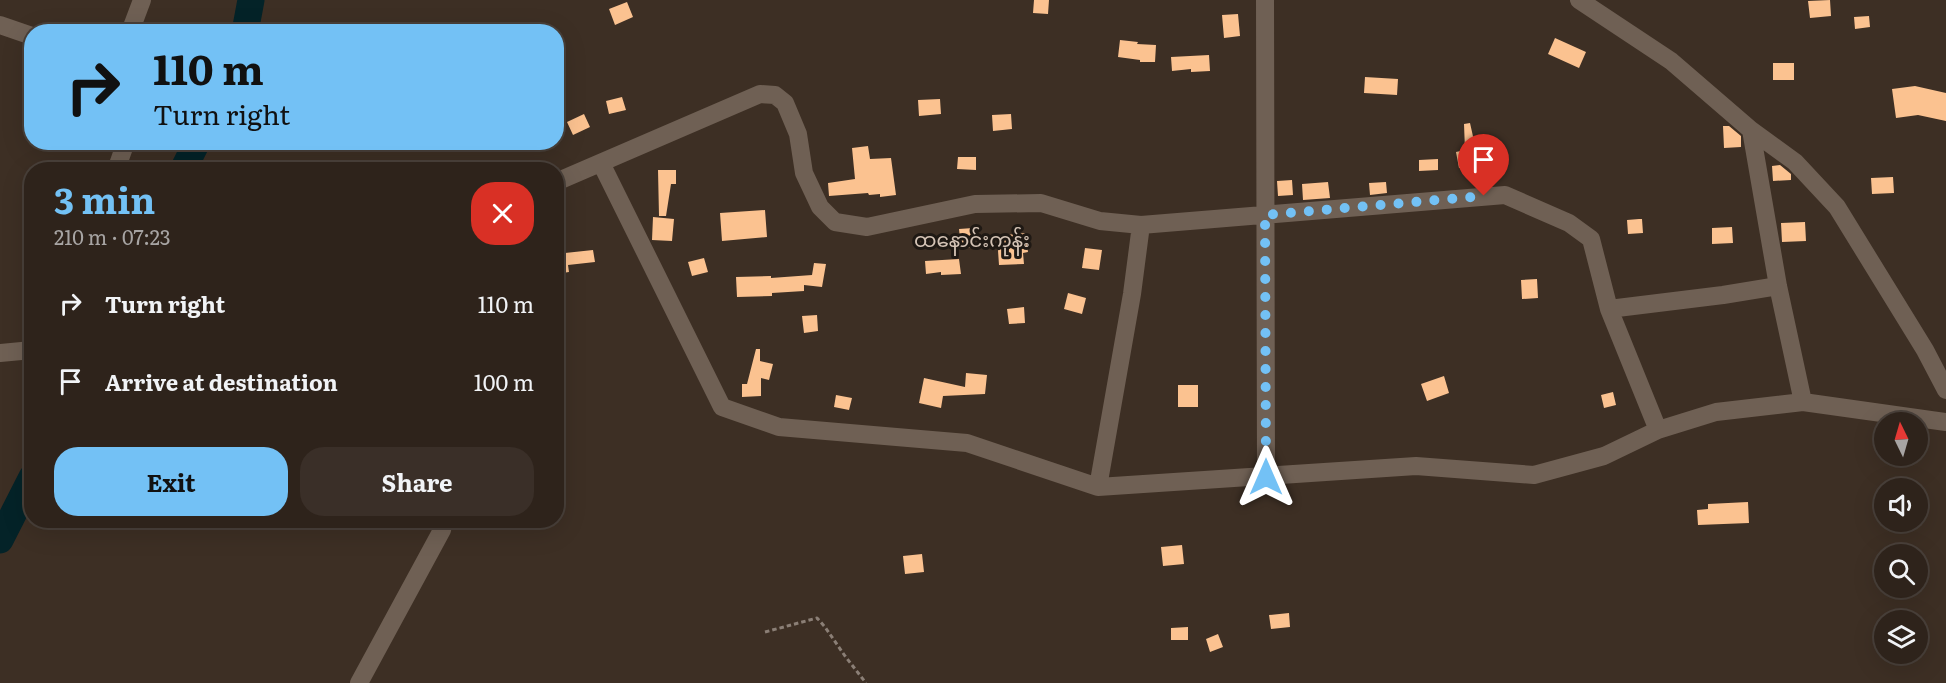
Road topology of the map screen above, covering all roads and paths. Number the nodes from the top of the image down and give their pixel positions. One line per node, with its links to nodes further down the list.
1 (142, 0): 4 (street)
2 (1265, 0): 10 (street)
3 (1579, 0): 7 (street)
4 (133, 24)
5 (0, 25): 6 (street)
6 (24, 33)
7 (1751, 130): 12 (street); 16 (street)
8 (601, 163): 9 (street); 11 (street); 21 (street)
9 (564, 179)
10 (1265, 215): 11 (street); 13 (street); 20 (street)
11 (1141, 225): 21 (street)
12 (1778, 286): 13 (street); 17 (street)
13 (1609, 309): 19 (street)
14 (24, 350): 15 (street)
15 (0, 352)
16 (1946, 390)
17 (1803, 402): 18 (street); 19 (street)
18 (1946, 422)
19 (1658, 430): 20 (street)
20 (1266, 477): 21 (street)
21 (1098, 486)
22 (442, 528): 24 (street)
23 (765, 632): 25 (path)
24 (358, 683)
25 (866, 683)

